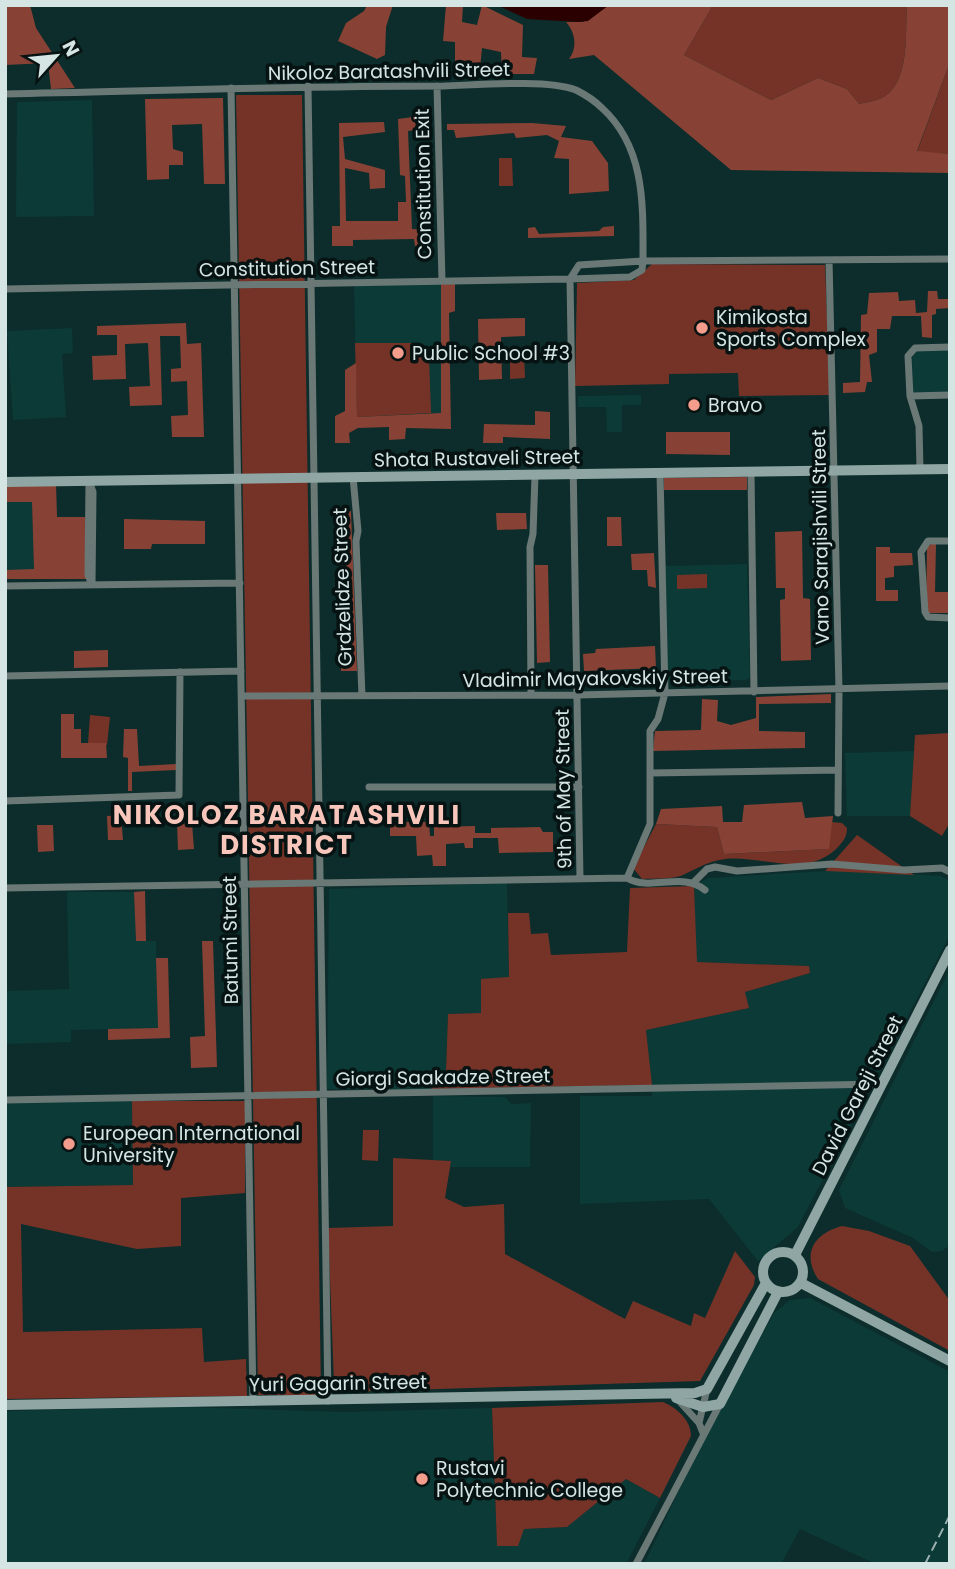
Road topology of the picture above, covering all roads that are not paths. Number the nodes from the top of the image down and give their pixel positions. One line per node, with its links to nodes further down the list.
1 (308, 86): 2 (street, Nikoloz Baratashvili Street); 3 (street, Nikoloz Baratashvili Street); 10 (street)
2 (437, 86): 7 (street, Nikoloz Baratashvili Street); 9 (street, Constitution Exit)
3 (231, 89): 4 (street, Nikoloz Baratashvili Street); 11 (street, Batumi Street)
4 (5, 94)
5 (950, 259): 6 (street, Constitution Street)
6 (829, 260): 7 (street, Constitution Street); 18 (street, Vano Sarajishvili Street)
7 (643, 261): 8 (street, Constitution Street); 8 (street, Constitution Street)
8 (570, 279): 9 (street, Constitution Street); 21 (street, 9th of May Street)
9 (442, 281): 10 (street, Constitution Street)
10 (311, 283): 11 (street, Constitution Street); 24 (street)
11 (234, 285): 12 (street, Constitution Street); 25 (street, Batumi Street)
12 (5, 289)
13 (950, 347): 15 (street)
14 (950, 395): 15 (street)
15 (910, 396): 16 (street)
16 (920, 469): 17 (street, Shota Rustaveli Street); 18 (street, Shota Rustaveli Street)
17 (950, 469)
18 (834, 471): 19 (street, Shota Rustaveli Street); 37 (street, Vano Sarajishvili Street)
19 (751, 472): 20 (street, Shota Rustaveli Street); 38 (street)
20 (660, 473): 21 (street, Shota Rustaveli Street); 39 (street)
21 (573, 474): 22 (street, Shota Rustaveli Street); 41 (street, 9th of May Street)
22 (535, 475): 23 (street, Shota Rustaveli Street); 40 (street)
23 (353, 477): 24 (street, Shota Rustaveli Street); 44 (street, Grdzelidze Street)
24 (314, 478): 25 (street, Shota Rustaveli Street); 43 (street)
25 (238, 479): 26 (street, Shota Rustaveli Street); 29 (street, Batumi Street)
26 (89, 481): 27 (street, Shota Rustaveli Street); 30 (street)
27 (5, 482)
28 (950, 541): 32 (street)
29 (240, 583): 30 (street); 33 (street, Batumi Street)
30 (92, 585): 31 (street)
31 (5, 586)
32 (950, 618)
33 (241, 671): 34 (street); 42 (street, Batumi Street)
34 (180, 673): 35 (street); 49 (street)
35 (5, 676)
36 (950, 686): 37 (street, Vladimir Mayakovskiy Street)
37 (839, 690): 38 (street, Vladimir Mayakovskiy Street); 45 (street, Vano Sarajishvili Street)
38 (754, 692): 39 (street, Vladimir Mayakovskiy Street)
39 (665, 693): 41 (street, Vladimir Mayakovskiy Street); 46 (street)
40 (531, 695): 41 (street, Vladimir Mayakovskiy Street); 44 (street, Vladimir Mayakovskiy Street)
41 (577, 695): 48 (street, 9th of May Street)
42 (242, 696): 43 (street, Vladimir Mayakovskiy Street); 56 (street, Batumi Street)
43 (317, 696): 44 (street, Vladimir Mayakovskiy Street); 55 (street)
44 (362, 696)
45 (838, 770): 46 (street); 50 (street, Vano Sarajishvili Street)
46 (650, 773): 52 (street)
47 (369, 787): 48 (street)
48 (579, 787): 53 (street, 9th of May Street)
49 (5, 801)
50 (838, 813)
51 (950, 872): 54 (street)
52 (626, 878): 53 (street); 54 (street)
53 (580, 879): 55 (street)
54 (694, 882): 58 (street)
55 (320, 884): 56 (street); 61 (street)
56 (245, 885): 57 (street); 62 (street, Batumi Street)
57 (5, 888)
58 (705, 890)
59 (950, 950): 60 (street, David Gareji Street)
60 (882, 1084): 61 (street, Giorgi Saakadze Street); 64 (street, David Gareji Street)
61 (323, 1095): 62 (street, Giorgi Saakadze Street); 72 (street)
62 (248, 1096): 63 (street, Giorgi Saakadze Street); 73 (street, Batumi Street)
63 (5, 1100)
64 (795, 1255): 65 (street); 66 (street)
65 (766, 1283): 67 (street); 69 (street)
66 (800, 1283): 67 (street); 68 (street)
67 (779, 1292): 71 (street)
68 (950, 1361)
69 (708, 1389): 70 (street, Yuri Gagarin Street); 75 (street)
70 (670, 1396): 72 (street, Yuri Gagarin Street); 75 (street, Yuri Gagarin Street); 76 (street)
71 (722, 1400): 75 (street, Yuri Gagarin Street); 77 (street)
72 (328, 1401): 73 (street, Yuri Gagarin Street)
73 (253, 1402): 74 (street, Yuri Gagarin Street)
74 (5, 1405)
75 (703, 1407): 76 (street)
76 (699, 1423): 77 (street)
77 (703, 1433): 78 (street)
78 (636, 1564)

